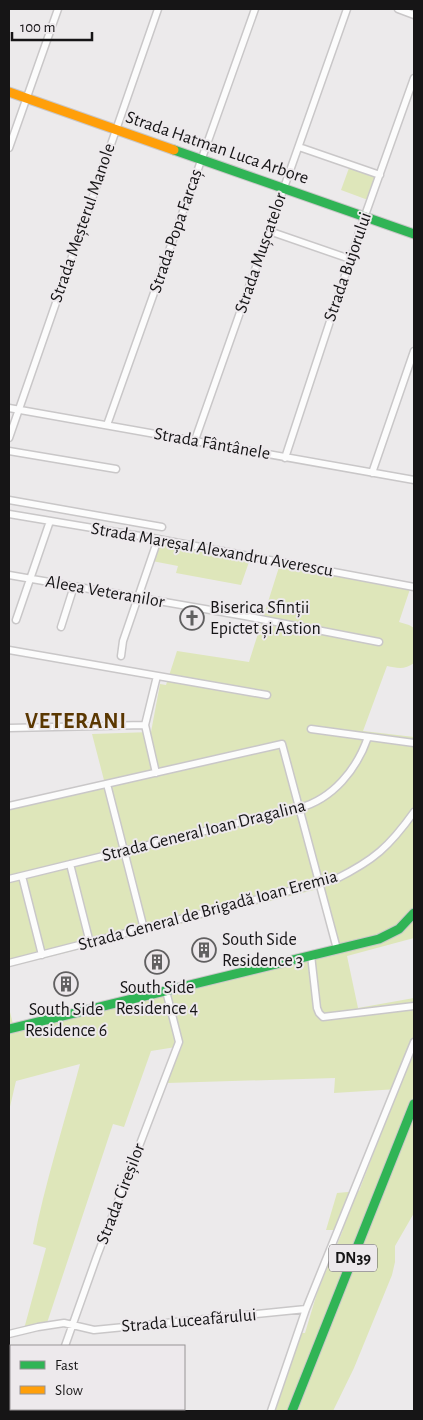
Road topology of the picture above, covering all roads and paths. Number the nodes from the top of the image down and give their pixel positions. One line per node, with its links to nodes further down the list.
1 (58, 9): 9 (street)
2 (158, 9): 10 (street, Strada Meșterul Manole)
3 (255, 9): 13 (street, Strada Popa Farcaș)
4 (347, 9): 11 (street, Strada Mușcatelor)
5 (398, 9): 6 (street)
6 (414, 15)
7 (414, 78): 14 (street, Strada Bujorului)
8 (9, 92): 9 (main road, Strada Hatman Luca Arbore)
9 (26, 98): 10 (main road, Strada Hatman Luca Arbore); 12 (street)
10 (115, 129): 13 (main road, Strada Hatman Luca Arbore); 22 (street, Strada Meșterul Manole)
11 (299, 147): 14 (street); 15 (street, Strada Mușcatelor)
12 (9, 148)
13 (201, 159): 15 (main road, Strada Hatman Luca Arbore); 23 (street, Strada Popa Farcaș)
14 (380, 175): 16 (street, Strada Bujorului)
15 (284, 188): 16 (main road, Strada Hatman Luca Arbore); 17 (street, Strada Mușcatelor)
16 (365, 217): 18 (main road, Strada Hatman Luca Arbore); 19 (street, Strada Bujorului)
17 (269, 231): 19 (street); 25 (street, Strada Mușcatelor)
18 (414, 234)
19 (350, 259): 27 (street, Strada Bujorului)
20 (414, 351): 29 (street)
21 (9, 408): 22 (street, Strada Fântânele)
22 (18, 410): 23 (street, Strada Fântânele); 24 (street, Strada Meșterul Manole)
23 (107, 425): 25 (street, Strada Fântânele)
24 (9, 438)
25 (195, 440): 27 (street, Strada Fântânele)
26 (9, 451): 28 (street)
27 (285, 458): 29 (street, Strada Fântânele)
28 (116, 469)
29 (372, 473): 30 (street, Strada Fântânele)
30 (414, 480)
31 (9, 500): 34 (street, Strada Mareșal Alexandru Averescu)
32 (9, 514): 33 (street, Strada Mareșal Alexandru Averescu)
33 (50, 521): 35 (street, Strada Mareșal Alexandru Averescu); 37 (street)
34 (162, 527)
35 (158, 539): 39 (street, Strada Mareșal Alexandru Averescu); 40 (street)
36 (9, 575): 37 (street, Aleea Veteranilor)
37 (30, 579): 38 (street, Aleea Veteranilor); 41 (street)
38 (74, 586): 40 (street, Aleea Veteranilor); 42 (street)
39 (414, 587)
40 (138, 597): 43 (street, Aleea Veteranilor); 45 (street)
41 (16, 620)
42 (61, 627)
43 (379, 642)
44 (9, 650): 46 (street)
45 (121, 656)
46 (157, 676): 47 (street); 48 (street)
47 (267, 695)
48 (145, 725): 49 (street); 53 (street)
49 (9, 728)
50 (311, 729): 51 (street)
51 (368, 737): 52 (street); 56 (street, Strada General Ioan Dragalina)
52 (414, 743)
53 (156, 773): 54 (street); 56 (street)
54 (107, 784): 55 (street); 58 (street)
55 (9, 806)
56 (299, 808): 58 (street, Strada General Ioan Dragalina); 62 (street)
57 (414, 812): 62 (street, Strada General de Brigadă Ioan Eremia)
58 (124, 851): 59 (street, Strada General Ioan Dragalina); 64 (street)
59 (70, 864): 60 (street, Strada General Ioan Dragalina); 65 (street)
60 (22, 876): 61 (street, Strada General Ioan Dragalina); 67 (street)
61 (9, 879)
62 (320, 884): 64 (street, Strada General de Brigadă Ioan Eremia); 66 (street)
63 (414, 913): 66 (main road)
64 (144, 929): 65 (street, Strada General de Brigadă Ioan Eremia)
65 (90, 942): 67 (street, Strada General de Brigadă Ioan Eremia)
66 (337, 949): 68 (main road)
67 (42, 955): 69 (street, Strada General de Brigadă Ioan Eremia)
68 (311, 955): 70 (main road); 71 (street)
69 (9, 963)
70 (166, 991): 72 (main road); 77 (street, Strada Cireșilor)
71 (414, 1006)
72 (9, 1028)
73 (414, 1042): 76 (street)
74 (414, 1104): 81 (main road, DN39)
75 (414, 1121): 82 (main road, DN39)
76 (306, 1309): 77 (street, Strada Luceafărului); 80 (street)
77 (73, 1324): 78 (street, Strada Luceafărului); 79 (street, Strada Cireșilor)
78 (9, 1334)
79 (65, 1345)
80 (272, 1411)
81 (292, 1411)
82 (298, 1411)

